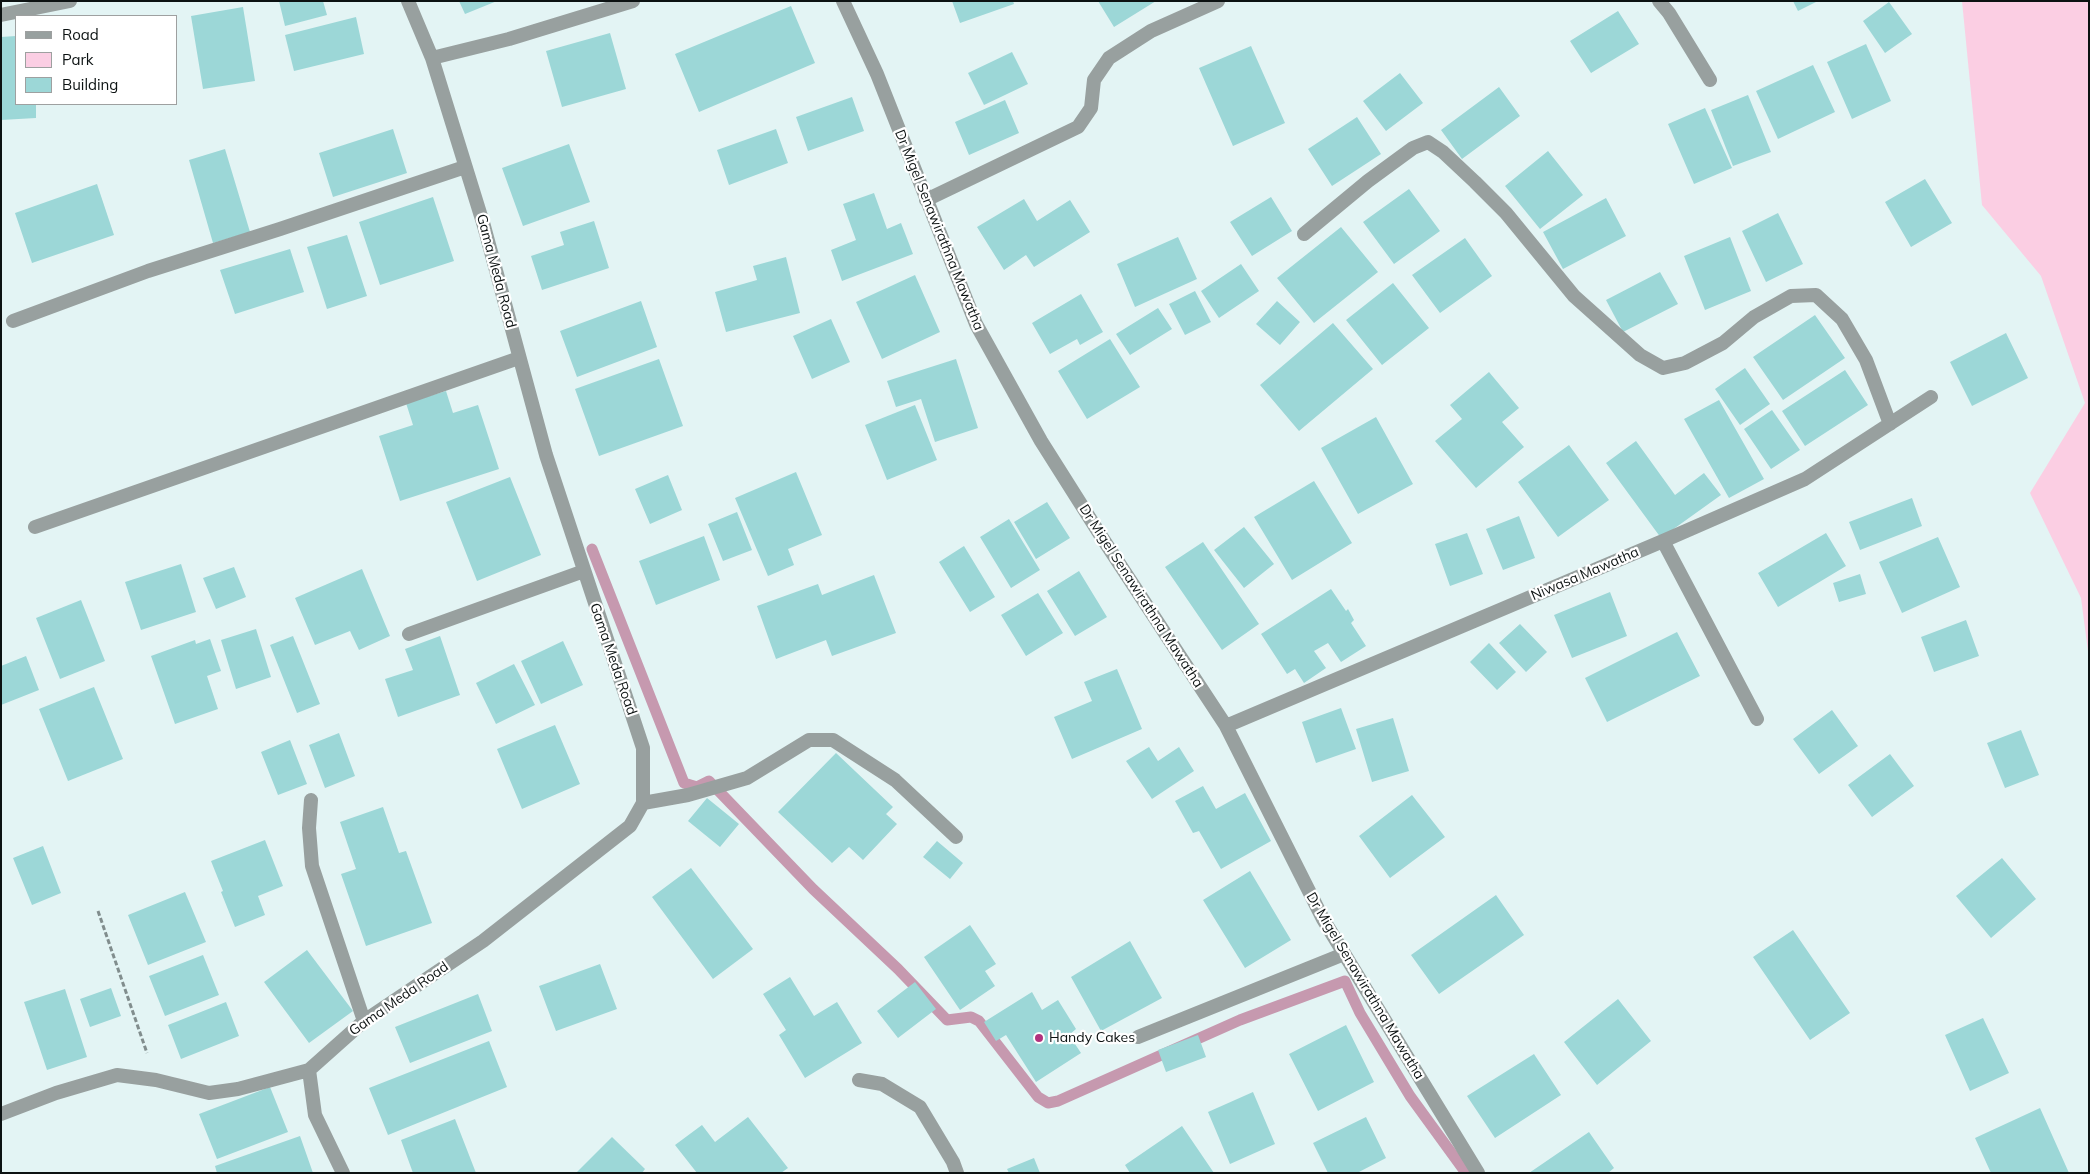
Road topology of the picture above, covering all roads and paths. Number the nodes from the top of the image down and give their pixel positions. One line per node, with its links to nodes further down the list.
1 (70, 1): 7 (street)
2 (408, 1): 8 (street, Gama Meda Road)
3 (633, 1): 8 (street)
4 (843, 1): 11 (street, Dr Migel Senawirathna Mawatha)
5 (1218, 1): 11 (street)
6 (1659, 1): 9 (street)
7 (1, 15)
8 (432, 58): 10 (street, Gama Meda Road)
9 (1710, 80)
10 (466, 167): 13 (street); 14 (street, Gama Meda Road)
11 (926, 200): 22 (street, Dr Migel Senawirathna Mawatha)
12 (1304, 234): 16 (street)
13 (13, 321)
14 (519, 358): 17 (street); 19 (street, Gama Meda Road)
15 (1931, 397): 16 (street, Niwasa Mawatha)
16 (1890, 424): 18 (street, Niwasa Mawatha)
17 (35, 527)
18 (1663, 541): 21 (street); 22 (street, Niwasa Mawatha)
19 (584, 570): 20 (street); 24 (street, Gama Meda Road)
20 (409, 634)
21 (1757, 719)
22 (1226, 726): 27 (street, Dr Migel Senawirathna Mawatha)
23 (311, 800): 28 (street)
24 (643, 803): 25 (street); 28 (street, Gama Meda Road)
25 (956, 837)
26 (98, 911): 31 (path)
27 (1344, 954): 29 (street); 36 (street, Dr Migel Senawirathna Mawatha)
28 (364, 1021): 30 (street, Gama Meda Road)
29 (1138, 1038)
30 (309, 1070): 31 (street); 34 (street)
31 (156, 1080): 33 (street)
32 (859, 1080): 35 (street)
33 (1, 1114)
34 (343, 1173)
35 (957, 1173)
36 (1478, 1173)

